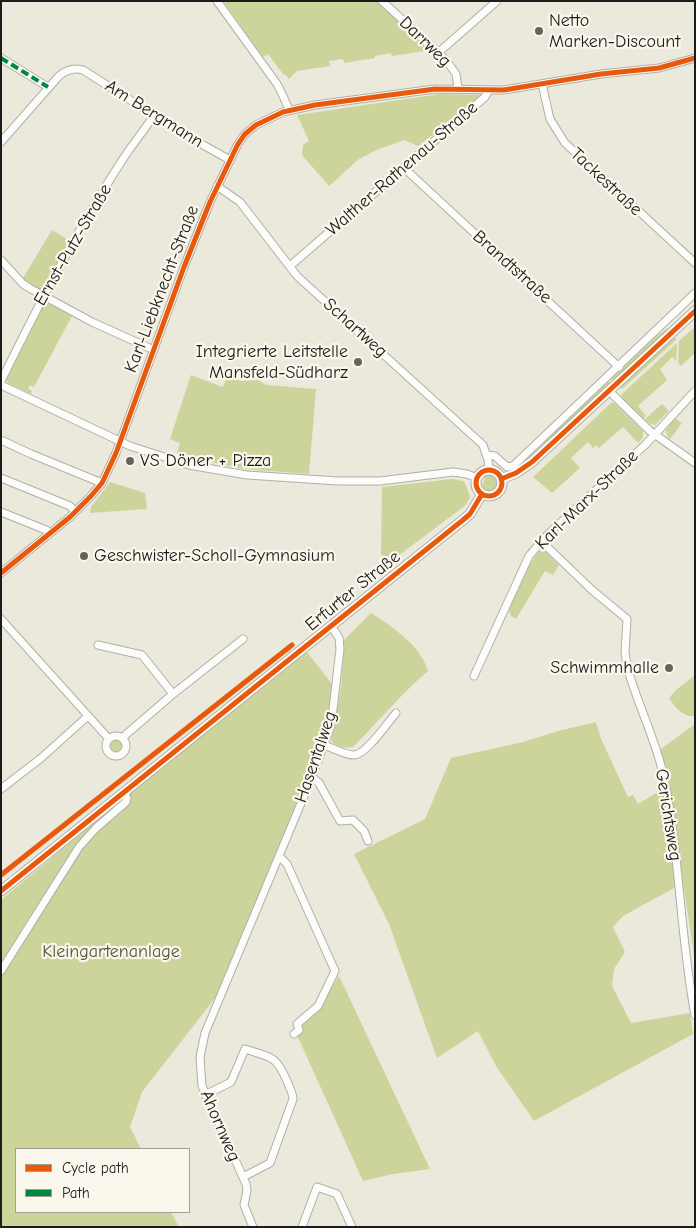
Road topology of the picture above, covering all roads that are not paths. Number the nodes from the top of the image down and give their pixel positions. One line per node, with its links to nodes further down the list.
1 (217, 1): 11 (street)
2 (382, 1): 4 (street, Darrweg)
3 (497, 1): 4 (street)
4 (439, 52): 9 (street, Darrweg)
5 (1, 58): 8 (street)
6 (695, 58): 7 (street, Walther-Rathenau-Straße)
7 (542, 84): 10 (street, Walther-Rathenau-Straße); 18 (street, Tackestraße)
8 (48, 88): 12 (street, Am Bergmann); 13 (street)
9 (458, 88): 10 (street, Karl-Liebknecht-Straße); 11 (street, Karl-Liebknecht-Straße)
10 (489, 90): 15 (street, Walther-Rathenau-Straße)
11 (289, 110): 14 (street, Karl-Liebknecht-Straße)
12 (154, 115): 14 (street, Am Bergmann); 21 (street, Ernst-Putz-Straße)
13 (1, 142)
14 (230, 160): 16 (street, Karl-Liebknecht-Straße)
15 (404, 168): 19 (street, Walther-Rathenau-Straße); 26 (street, Brandtstraße)
16 (217, 186): 19 (street, Schartweg); 25 (street, Karl-Liebknecht-Straße)
17 (1, 260): 21 (street)
18 (695, 263)
19 (290, 266): 34 (street, Schartweg)
20 (695, 293): 23 (street)
21 (43, 296): 25 (street); 27 (street, Ernst-Putz-Straße)
22 (695, 311): 24 (main road)
23 (672, 316): 24 (street); 26 (street)
24 (680, 324): 29 (main road)
25 (154, 350): 33 (street, Karl-Liebknecht-Straße)
26 (619, 366): 34 (street)
27 (1, 380)
28 (1, 385): 33 (street)
29 (608, 391): 31 (street); 39 (main road)
30 (695, 391): 31 (street, Karl-Marx-Straße)
31 (655, 435): 35 (street); 45 (street, Karl-Marx-Straße)
32 (1, 440): 40 (street)
33 (120, 441): 38 (street); 40 (street, Karl-Liebknecht-Straße)
34 (487, 455): 36 (street, Schartweg)
35 (695, 463)
36 (489, 470): 38 (main road); 39 (main road)
37 (1, 478): 43 (street)
38 (477, 478): 41 (main road)
39 (501, 479): 41 (main road)
40 (102, 483): 43 (street, Karl-Liebknecht-Straße)
41 (482, 494): 48 (main road, Erfurter Straße)
42 (1, 512): 44 (street)
43 (75, 512): 44 (street, Karl-Liebknecht-Straße)
44 (49, 533): 46 (street, Karl-Liebknecht-Straße)
45 (541, 540): 51 (street, Karl-Marx-Straße); 66 (street, Gerichtsweg)
46 (1, 573)
47 (1, 619): 54 (street)
48 (332, 627): 57 (street, Hasentalweg); 60 (main road, Erfurter Straße)
49 (243, 639): 52 (street)
50 (98, 645): 52 (street)
51 (474, 676)
52 (174, 694): 55 (street)
53 (396, 713): 57 (street)
54 (88, 716): 56 (street); 59 (street)
55 (122, 738): 56 (street); 56 (street)
56 (109, 739)
57 (324, 744): 58 (street, Hasentalweg)
58 (312, 777): 61 (street); 62 (street, Hasentalweg)
59 (1, 789)
60 (124, 792): 63 (main road, Erfurter Straße); 64 (street)
61 (368, 841)
62 (279, 856): 65 (street, Hasentalweg); 67 (street)
63 (1, 891)
64 (1, 971)
65 (222, 994): 68 (street, Ahornweg)
66 (695, 1015)
67 (294, 1034)
68 (206, 1095): 69 (street, Ahornweg); 69 (street)
69 (243, 1177): 70 (street, Ahornweg)
70 (254, 1227)
71 (302, 1227): 72 (street)
72 (352, 1227)

